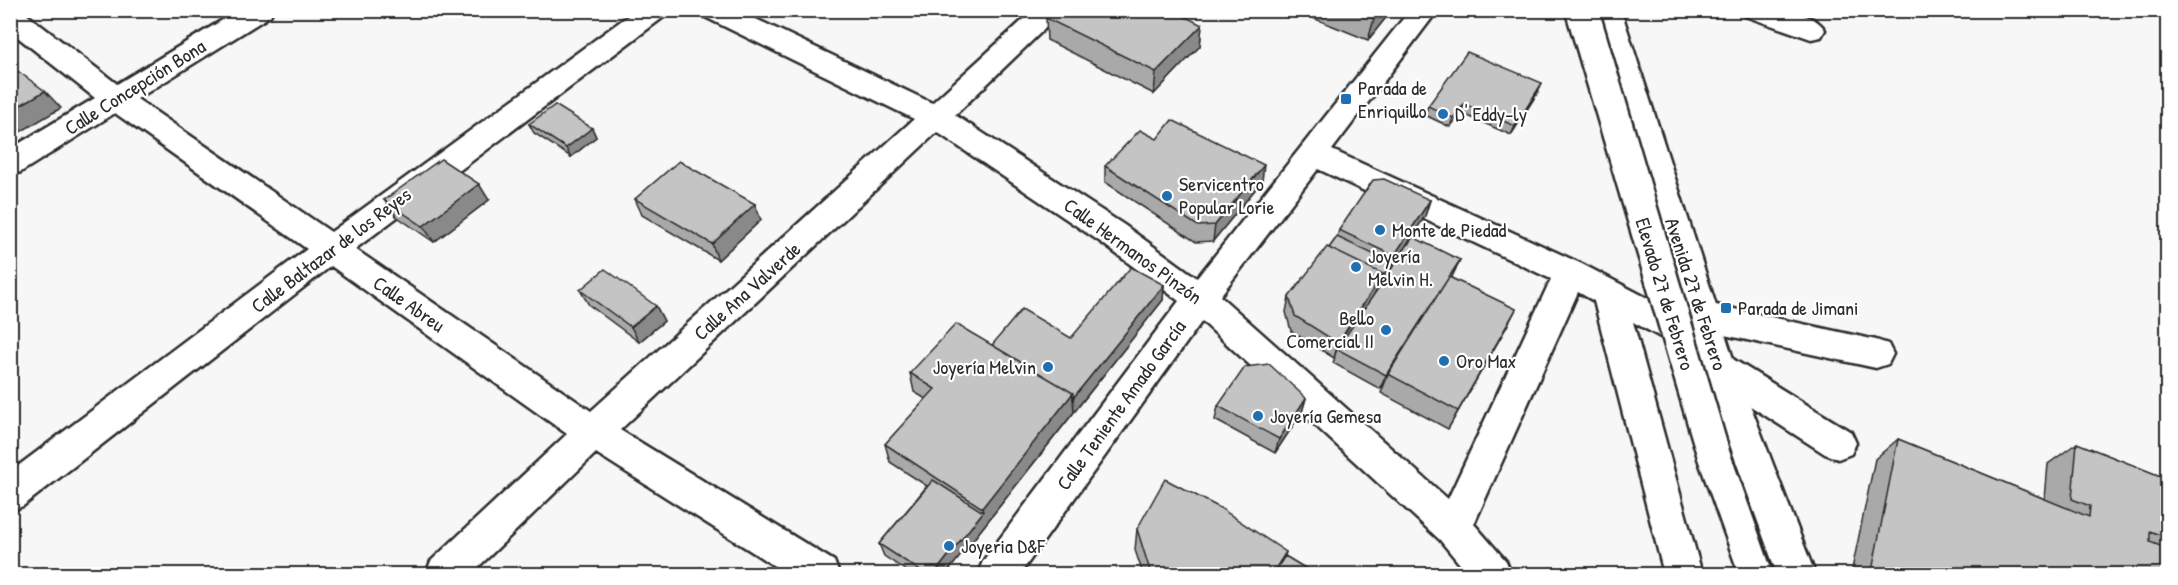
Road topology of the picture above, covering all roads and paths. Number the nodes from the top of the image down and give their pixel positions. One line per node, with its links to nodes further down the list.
1 (260, 10): 11 (main road, Calle Concepción Bona)
2 (655, 10): 15 (main road, Calle Baltazar de los Reyes)
3 (713, 10): 12 (main road, Calle Hermanos Pinzón)
4 (1051, 10): 12 (main road, Calle Ana Valverde)
5 (1425, 10): 13 (main road, Calle Teniente Amado García)
6 (1582, 10): 31 (main road, Elevado 27 de Febrero, bridge)
7 (1607, 10): 19 (main road, Avenida 27 de Febrero)
8 (1755, 10): 10 (main road)
9 (10, 16): 11 (main road, Calle Abreu)
10 (1811, 30)
11 (115, 98): 14 (main road, Calle Concepción Bona); 15 (main road, Calle Abreu)
12 (936, 117): 18 (main road, Calle Hermanos Pinzón); 22 (main road, Calle Ana Valverde)
13 (1313, 154): 16 (main road); 18 (main road, Calle Teniente Amado García)
14 (10, 164)
15 (331, 249): 22 (main road, Calle Abreu); 24 (main road, Calle Baltazar de los Reyes)
16 (1570, 273): 17 (main road); 25 (main road)
17 (1608, 292): 19 (main road); 30 (main road)
18 (1200, 298): 25 (main road, Calle Hermanos Pinzón); 28 (main road, Calle Teniente Amado García)
19 (1690, 323): 20 (main road); 21 (main road)
20 (1876, 354)
21 (1719, 368): 23 (main road); 32 (main road, Avenida 27 de Febrero)
22 (593, 432): 26 (main road, Calle Ana Valverde); 27 (main road, Calle Abreu)
23 (1839, 443)
24 (10, 494)
25 (1453, 528): 29 (main road, Calle Hermanos Pinzón)
26 (445, 574)
27 (820, 574)
28 (997, 574)
29 (1492, 574)
30 (1683, 574)
31 (1756, 574)
32 (1796, 574)

